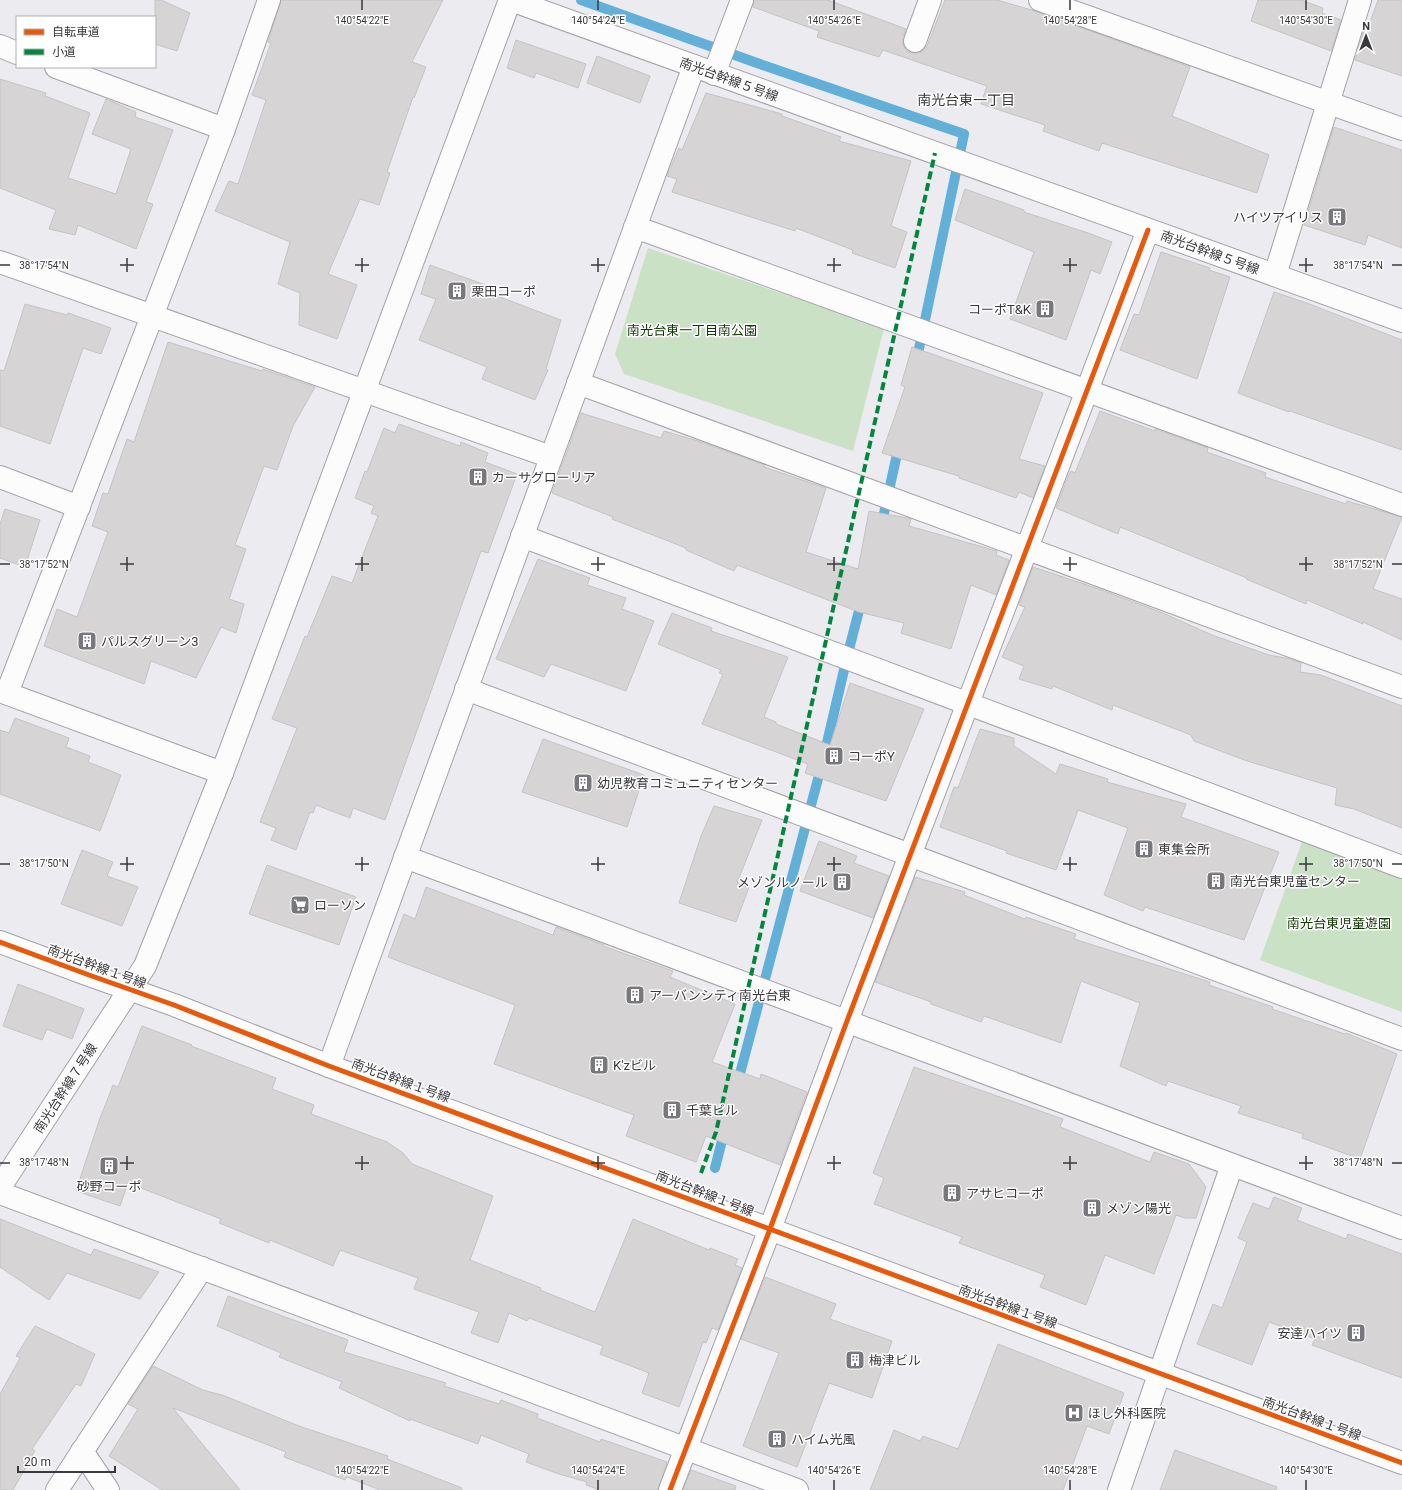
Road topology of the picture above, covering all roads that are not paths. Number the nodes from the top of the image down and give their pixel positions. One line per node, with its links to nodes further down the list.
1 (269, 0): 14 (street)
2 (511, 0): 11 (street, 南光台幹線５号線); 23 (street, 南光台幹線７号線)
3 (742, 0): 10 (street)
4 (930, 0): 7 (street)
5 (1040, 0): 13 (street)
6 (1360, 0): 13 (street)
7 (915, 41)
8 (0, 46): 9 (street)
9 (16, 53)
10 (717, 65): 11 (street, 南光台幹線５号線); 17 (street, 南光台幹線５号線)
11 (694, 66): 16 (street)
12 (59, 68): 14 (street)
13 (1328, 103): 15 (street); 19 (street)
14 (224, 129): 20 (street)
15 (1402, 129)
16 (635, 227): 22 (street); 24 (street)
17 (1148, 230): 19 (street, 南光台幹線５号線); 24 (street)
18 (0, 262): 20 (street)
19 (1275, 275): 21 (street, 南光台幹線５号線)
20 (152, 316): 23 (street); 28 (street)
21 (1402, 321)
22 (578, 383): 25 (street); 30 (street)
23 (364, 391): 25 (street); 35 (street, 南光台幹線７号線)
24 (1087, 391): 27 (street); 30 (street)
25 (551, 457): 29 (street)
26 (0, 477): 28 (street)
27 (1402, 505)
28 (79, 507): 33 (street)
29 (522, 536): 32 (street); 34 (street)
30 (1027, 549): 31 (street); 34 (street)
31 (1402, 687)
32 (466, 689): 36 (street); 37 (street)
33 (3, 692): 35 (street)
34 (968, 704): 36 (street); 38 (street)
35 (222, 773): 40 (street, 南光台幹線７号線)
36 (911, 855): 41 (street); 42 (street)
37 (405, 857): 41 (street); 43 (street)
38 (1402, 867)
39 (0, 942): 40 (street, 南光台幹線１号線)
40 (131, 990): 43 (street, 南光台幹線１号線); 45 (street, 南光台幹線７号線)
41 (848, 1022): 44 (street); 48 (street)
42 (1402, 1039)
43 (329, 1066): 48 (street, 南光台幹線１号線)
44 (1232, 1165): 47 (street); 50 (street)
45 (0, 1187)
46 (0, 1193): 49 (street)
47 (1402, 1228)
48 (770, 1229): 50 (street, 南光台幹線１号線); 51 (street)
49 (202, 1268): 51 (street); 52 (street)
50 (1160, 1373): 53 (street, 南光台幹線１号線); 58 (street)
51 (686, 1449): 56 (street); 57 (street)
52 (82, 1451): 54 (street); 55 (street)
53 (1402, 1463)
54 (57, 1490)
55 (108, 1490)
56 (670, 1490)
57 (797, 1490)
58 (1119, 1490)

